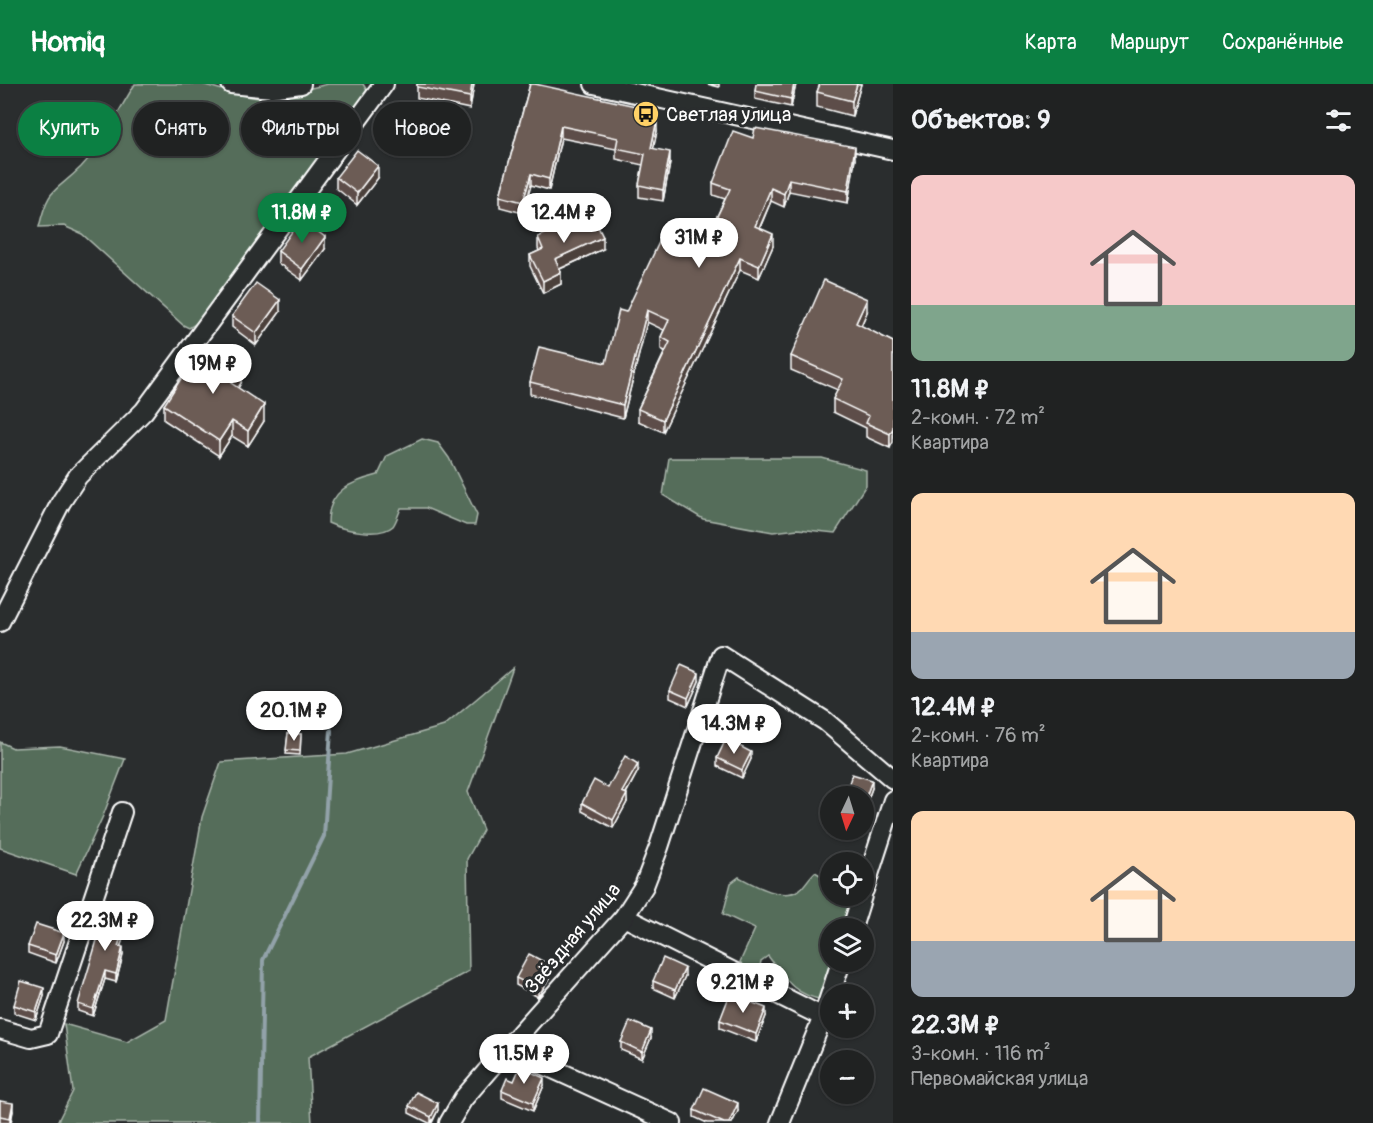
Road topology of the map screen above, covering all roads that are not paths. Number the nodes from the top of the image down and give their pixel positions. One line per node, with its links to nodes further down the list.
1 (231, 84): 2 (street)
2 (301, 84)
3 (384, 84): 6 (street)
4 (594, 84): 5 (street)
5 (893, 150)
6 (0, 622)
7 (893, 779): 11 (street, Звёздная улица)
8 (893, 800): 10 (street)
9 (122, 812): 14 (street)
10 (874, 859)
11 (624, 917): 12 (street); 15 (street, Звёздная улица)
12 (820, 1015)
13 (820, 1024): 18 (street)
14 (0, 1029)
15 (507, 1048): 16 (street, Звёздная улица); 17 (street)
16 (449, 1123)
17 (672, 1123)
18 (780, 1123)

